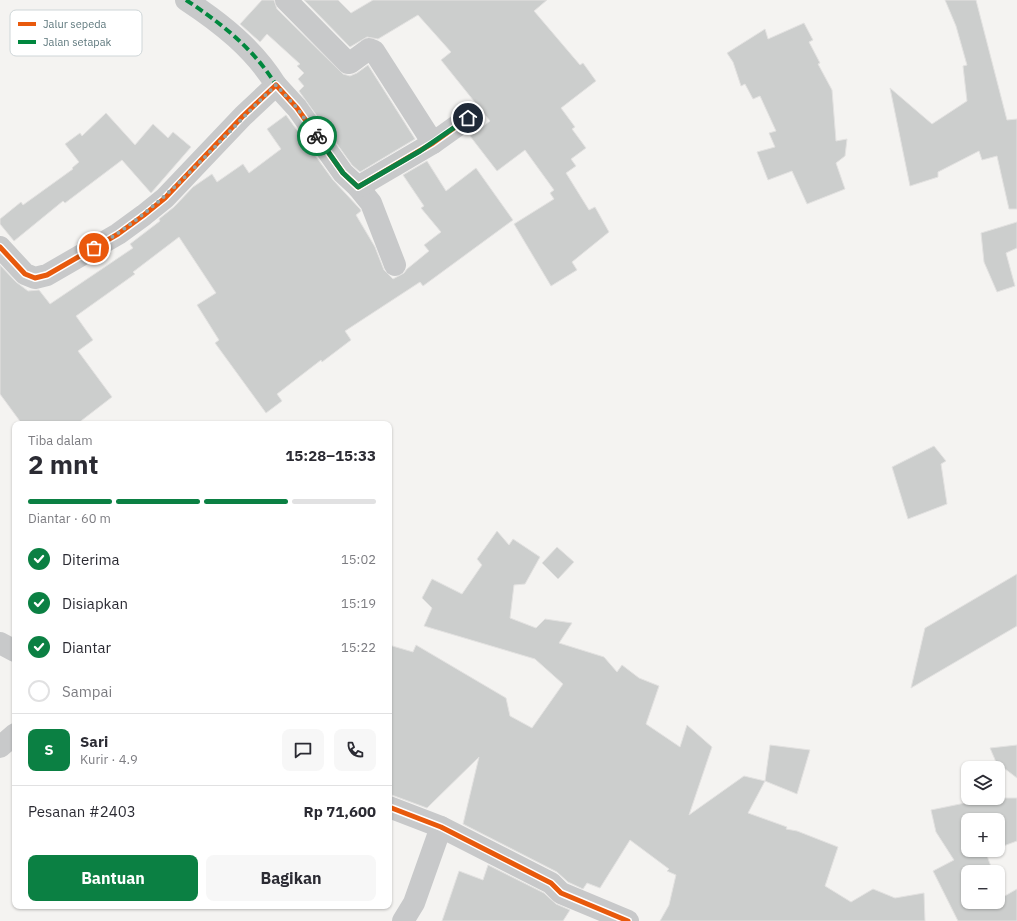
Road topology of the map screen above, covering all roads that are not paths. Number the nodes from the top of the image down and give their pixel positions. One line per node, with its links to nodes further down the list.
1 (186, 0): 3 (street)
2 (286, 0): 5 (street)
3 (276, 85): 6 (street); 7 (street)
4 (468, 118): 5 (street)
5 (433, 143): 6 (street)
6 (358, 187): 8 (street)
7 (0, 246)
8 (396, 265)
9 (0, 643): 10 (street)
10 (12, 649)
11 (12, 737): 12 (street)
12 (0, 747)
13 (392, 808): 14 (street)
14 (441, 827): 15 (street); 16 (street)
15 (403, 921)
16 (628, 921)

